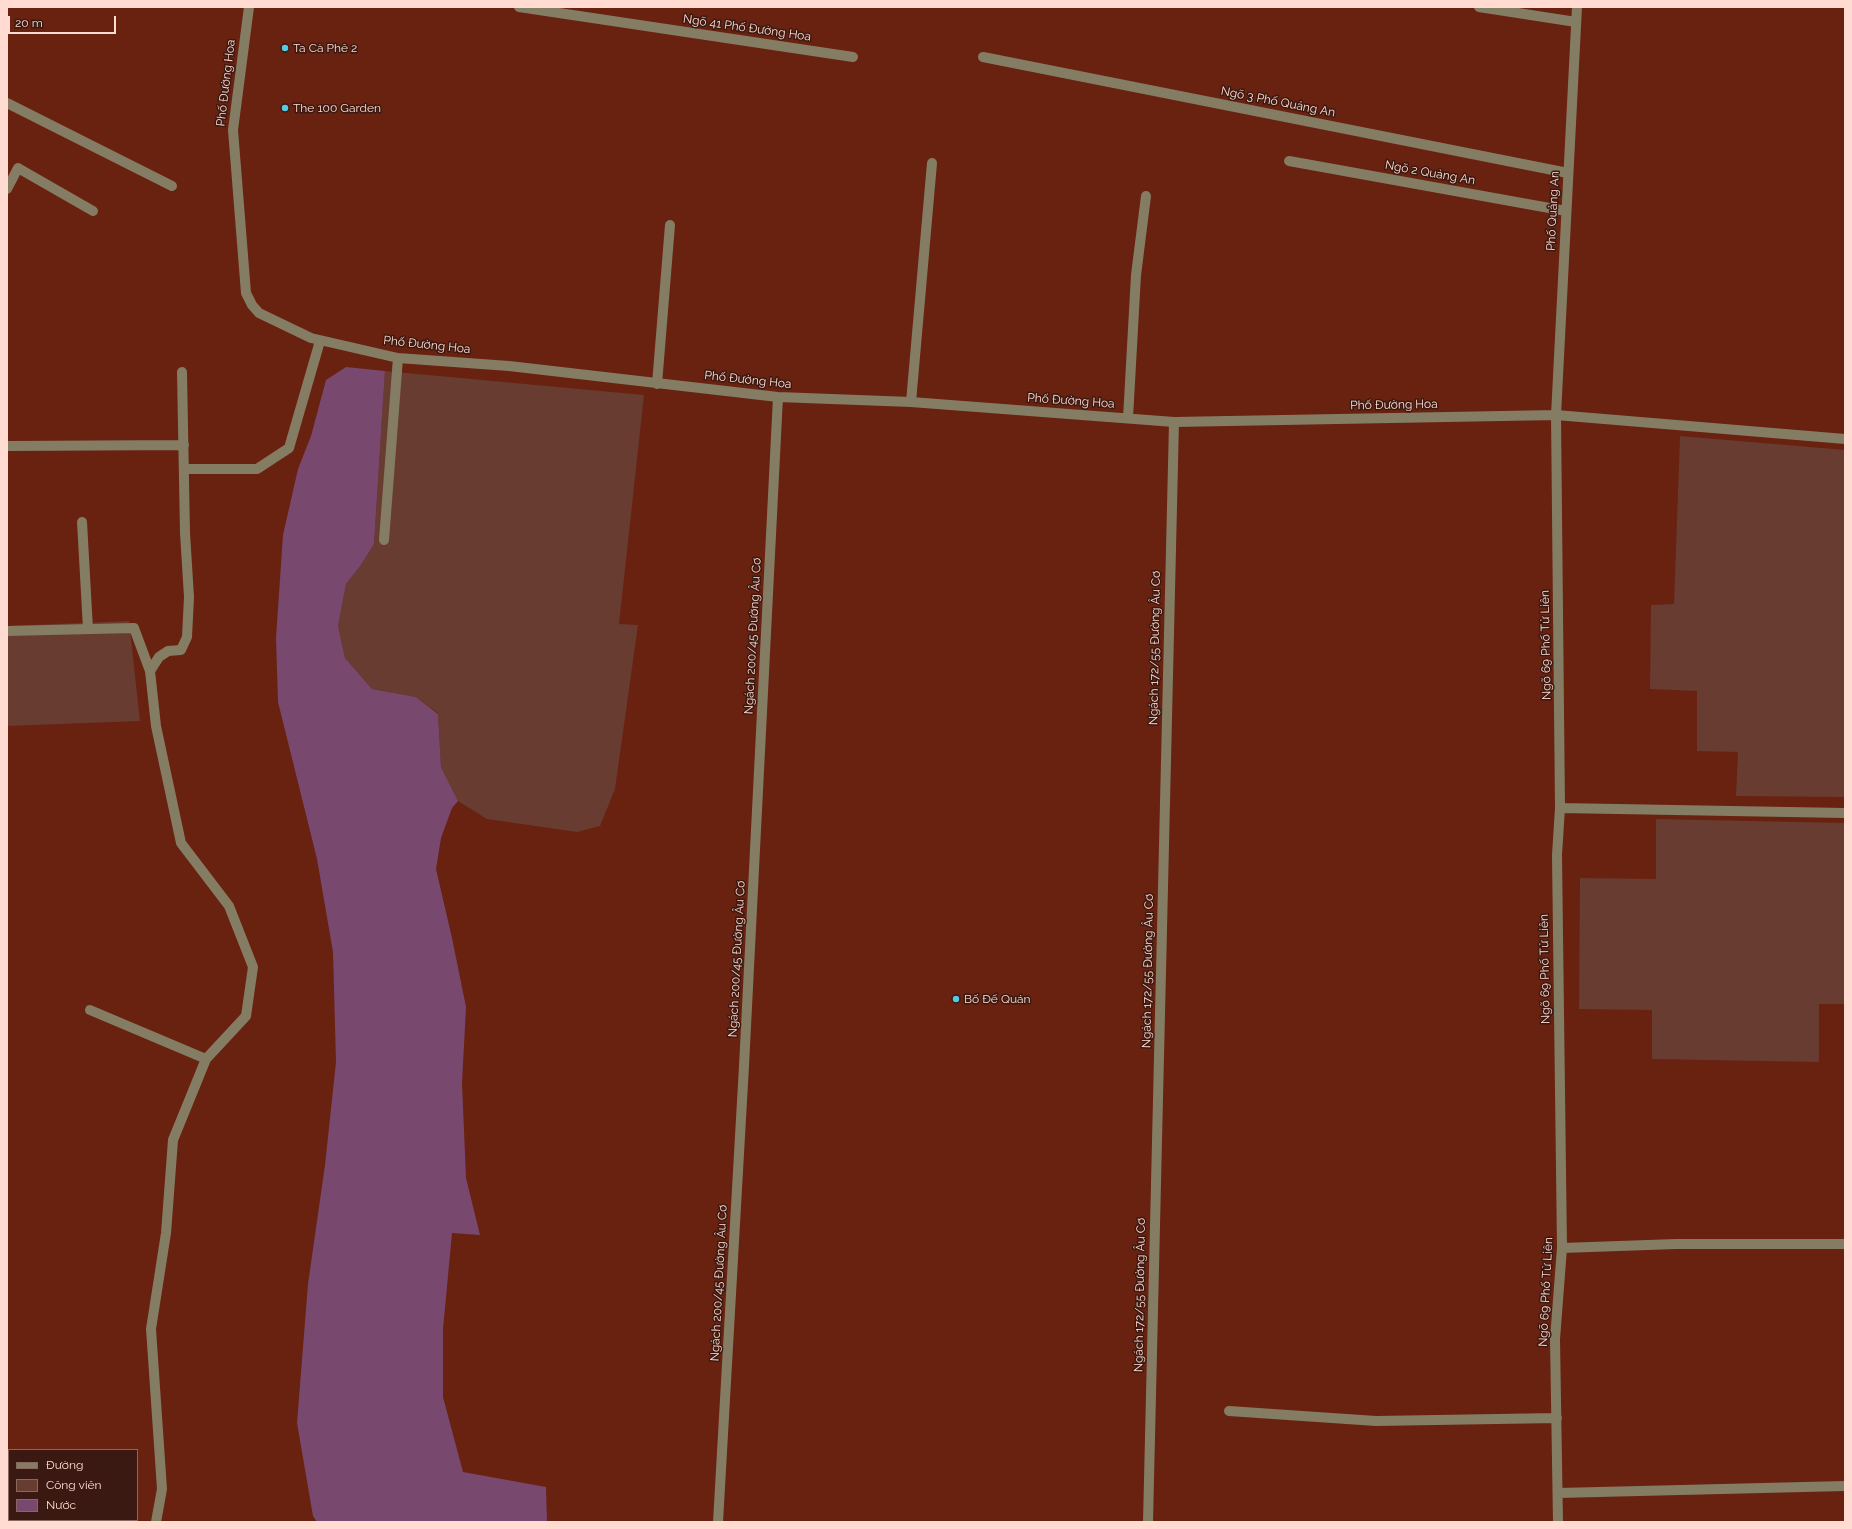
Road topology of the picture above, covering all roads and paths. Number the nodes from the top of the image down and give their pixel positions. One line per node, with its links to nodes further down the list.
1 (249, 7): 18 (street, Phố Đường Hoa)
2 (519, 7): 6 (street, Ngõ 41 Phố Đường Hoa)
3 (1479, 7): 5 (street)
4 (1577, 7): 5 (street, Phố Quảng An)
5 (1576, 22): 11 (street, Phố Quảng An)
6 (853, 56)
7 (983, 57): 11 (street, Ngõ 3 Phố Quảng An)
8 (7, 103): 12 (street)
9 (1289, 161): 16 (street, Ngõ 2 Quảng An)
10 (932, 163): 23 (street)
11 (1568, 173): 16 (street, Phố Quảng An)
12 (172, 186)
13 (7, 188): 15 (street)
14 (1146, 196): 25 (street)
15 (93, 211)
16 (1566, 211): 24 (street, Phố Quảng An)
17 (670, 225): 21 (street)
18 (320, 341): 19 (street, Phố Đường Hoa); 30 (street)
19 (398, 358): 21 (street, Phố Đường Hoa); 32 (street)
20 (182, 372): 28 (street)
21 (657, 384): 22 (street, Phố Đường Hoa)
22 (778, 397): 23 (street, Phố Đường Hoa); 47 (street, Ngách 200/45 Đường Âu Cơ)
23 (911, 402): 25 (street, Phố Đường Hoa)
24 (1556, 416): 26 (street, Phố Đường Hoa); 27 (street, Phố Đường Hoa); 36 (street, Ngõ 69 Phố Tử Liên)
25 (1128, 418): 26 (street, Phố Đường Hoa)
26 (1174, 422): 48 (street, Ngách 172/55 Đường Âu Cơ)
27 (1845, 439)
28 (184, 445): 29 (street); 30 (street)
29 (7, 446)
30 (184, 469): 35 (street)
31 (82, 522): 33 (street)
32 (384, 540)
33 (88, 629): 34 (street); 35 (street)
34 (7, 631)
35 (150, 671): 39 (street)
36 (1560, 808): 37 (street); 41 (street, Ngõ 69 Phố Tử Liên)
37 (1845, 813)
38 (90, 1010): 39 (street)
39 (206, 1059): 46 (street)
40 (1845, 1244): 41 (street)
41 (1562, 1248): 43 (street, Ngõ 69 Phố Tử Liên)
42 (1229, 1411): 43 (street)
43 (1557, 1418): 45 (street, Ngõ 69 Phố Tử Liên)
44 (1845, 1486): 45 (street)
45 (1558, 1493): 49 (street, Ngõ 69 Phố Tử Liên)
46 (156, 1522)
47 (718, 1522)
48 (1148, 1522)
49 (1558, 1522)

